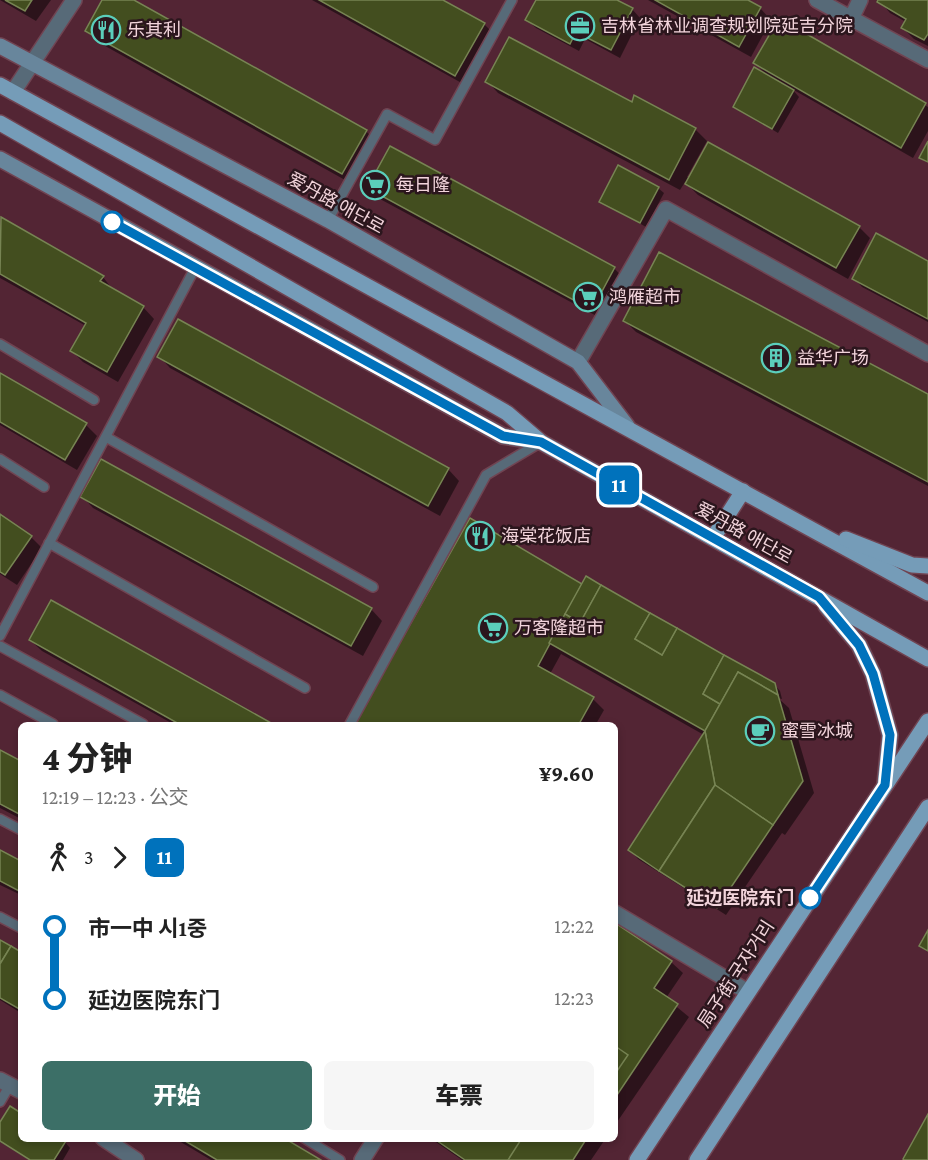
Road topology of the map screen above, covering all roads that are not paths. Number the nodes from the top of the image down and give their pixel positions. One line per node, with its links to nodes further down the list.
1 (74, 0): 8 (street)
2 (512, 0): 12 (lane)
3 (817, 0): 5 (street)
4 (860, 0): 5 (street)
5 (851, 19): 7 (street)
6 (0, 46): 8 (street, 爱丹路 애단로)
7 (928, 60)
8 (32, 63): 9 (street); 12 (street, 爱丹路 애단로)
9 (7, 88): 18 (main road, 爱丹路 애단로)
10 (0, 123): 20 (main road, 爱丹路 애단로)
11 (0, 159): 13 (street, 爱丹路 애단로)
12 (328, 220): 16 (street, 爱丹路 애단로)
13 (195, 268): 19 (lane); 20 (street, 爱丹路 애단로)
14 (0, 344): 17 (lane)
15 (928, 354): 16 (street)
16 (578, 362): 18 (street, 爱丹路 애단로)
17 (94, 400)
18 (627, 426): 23 (main road, 爱丹路 애단로)
19 (106, 436): 26 (lane); 28 (lane)
20 (541, 442): 25 (main road, 爱丹路 애단로); 39 (lane)
21 (0, 459): 22 (lane)
22 (44, 488)
23 (743, 491): 24 (main road, 爱丹路 애단로); 25 (main road)
24 (781, 513): 27 (main road); 29 (main road, 爱丹路 애단로)
25 (713, 538): 30 (main road, 爱丹路 애단로)
26 (49, 543): 31 (lane); 34 (lane)
27 (928, 566)
28 (373, 587)
29 (928, 593)
30 (819, 597): 33 (main road, 爱丹路 애단로); 40 (main road)
31 (0, 636)
32 (0, 646): 38 (lane)
33 (928, 659)
34 (305, 688)
35 (0, 695): 37 (lane)
36 (928, 721): 40 (main road, 局子街 국자거리)
37 (49, 722)
38 (139, 722)
39 (351, 722)
40 (885, 785): 49 (main road, 局子街 국자거리)
41 (928, 807): 45 (main road)
42 (0, 819): 44 (lane)
43 (928, 825): 45 (main road)
44 (18, 828)
45 (906, 838): 59 (main road)
46 (618, 915): 49 (street)
47 (0, 917): 48 (lane)
48 (18, 926)
49 (748, 992): 58 (main road, 局子街 국자거리)
50 (10, 1086): 51 (lane)
51 (0, 1101)
52 (109, 1142): 55 (street)
53 (311, 1142): 56 (lane)
54 (373, 1142): 57 (street)
55 (136, 1160)
56 (340, 1160)
57 (362, 1160)
58 (637, 1160)
59 (697, 1160)

